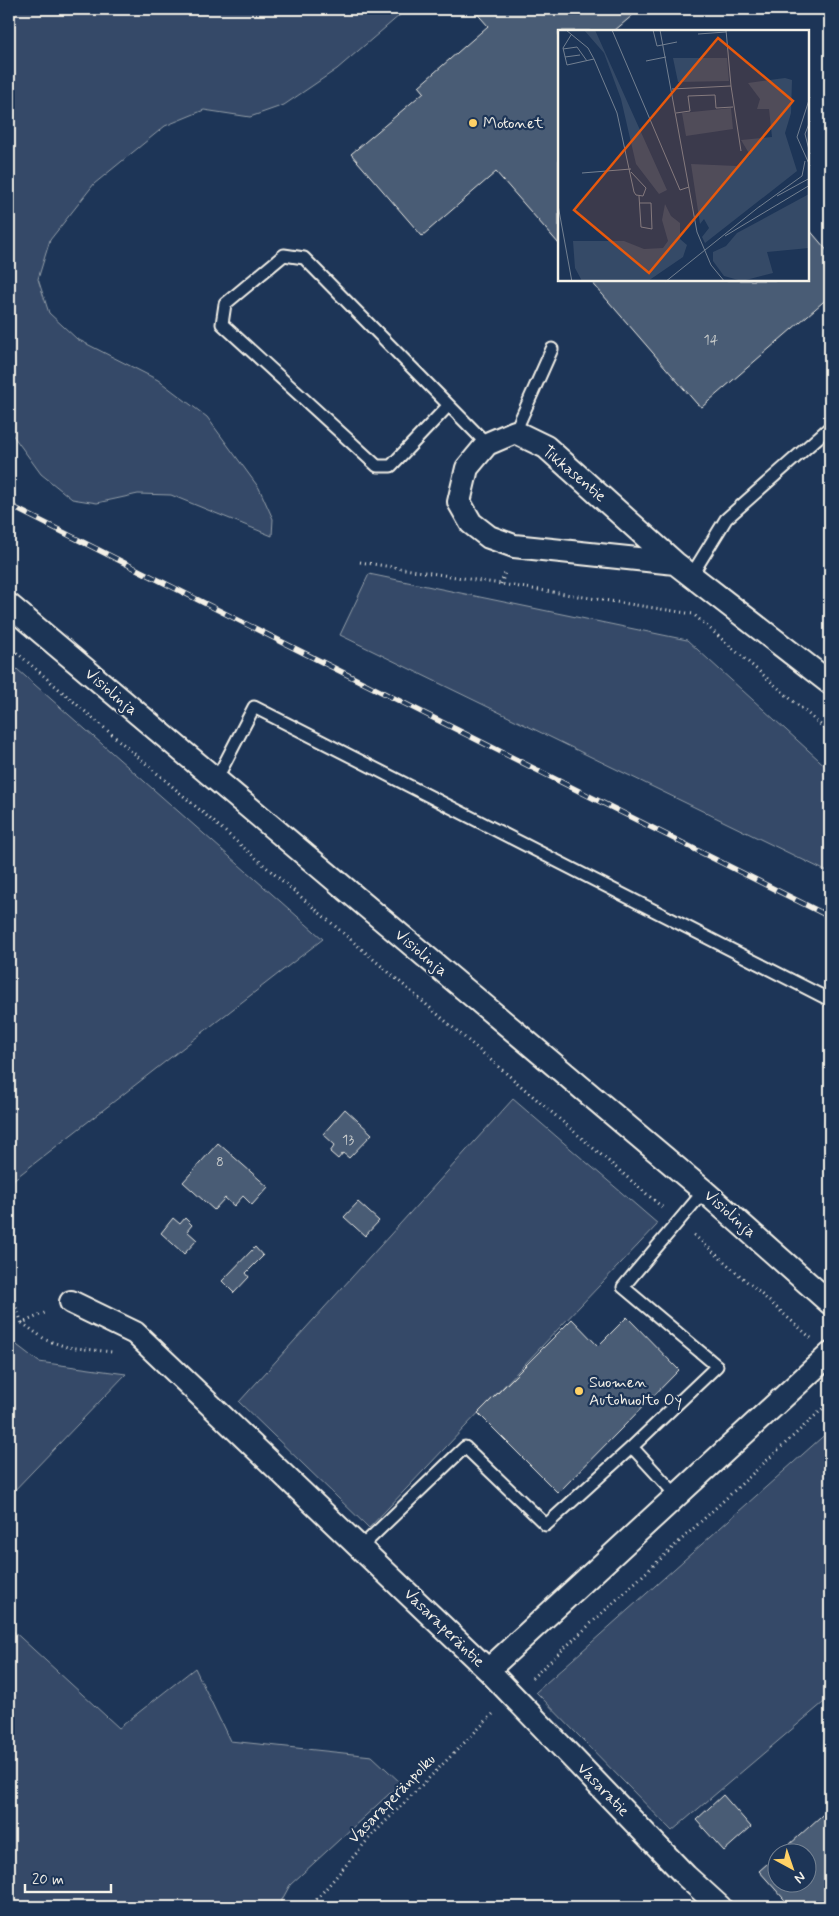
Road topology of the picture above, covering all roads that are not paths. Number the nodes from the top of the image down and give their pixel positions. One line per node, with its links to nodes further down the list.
1 (552, 349): 4 (lane)
2 (448, 406): 2 (lane); 5 (lane)
3 (830, 427): 6 (lane)
4 (515, 432): 5 (street); 6 (street, Tikkasentie)
5 (487, 444): 6 (street)
6 (683, 569): 8 (street, Tikkasentie)
7 (9, 606): 9 (street, Visiolinja)
8 (830, 683)
9 (216, 780): 10 (lane); 11 (street, Visiolinja)
10 (830, 1000)
11 (704, 1191): 13 (street, Visiolinja); 15 (lane)
12 (71, 1302): 17 (street, Vasaraperäntie)
13 (830, 1303)
14 (830, 1354): 16 (street, Vasaraperäntie)
15 (632, 1447): 16 (lane); 17 (lane)
16 (676, 1495): 18 (street, Vasaraperäntie)
17 (360, 1548): 18 (street, Vasaraperäntie)
18 (488, 1670): 19 (street, Vasaratie)
19 (720, 1907)

